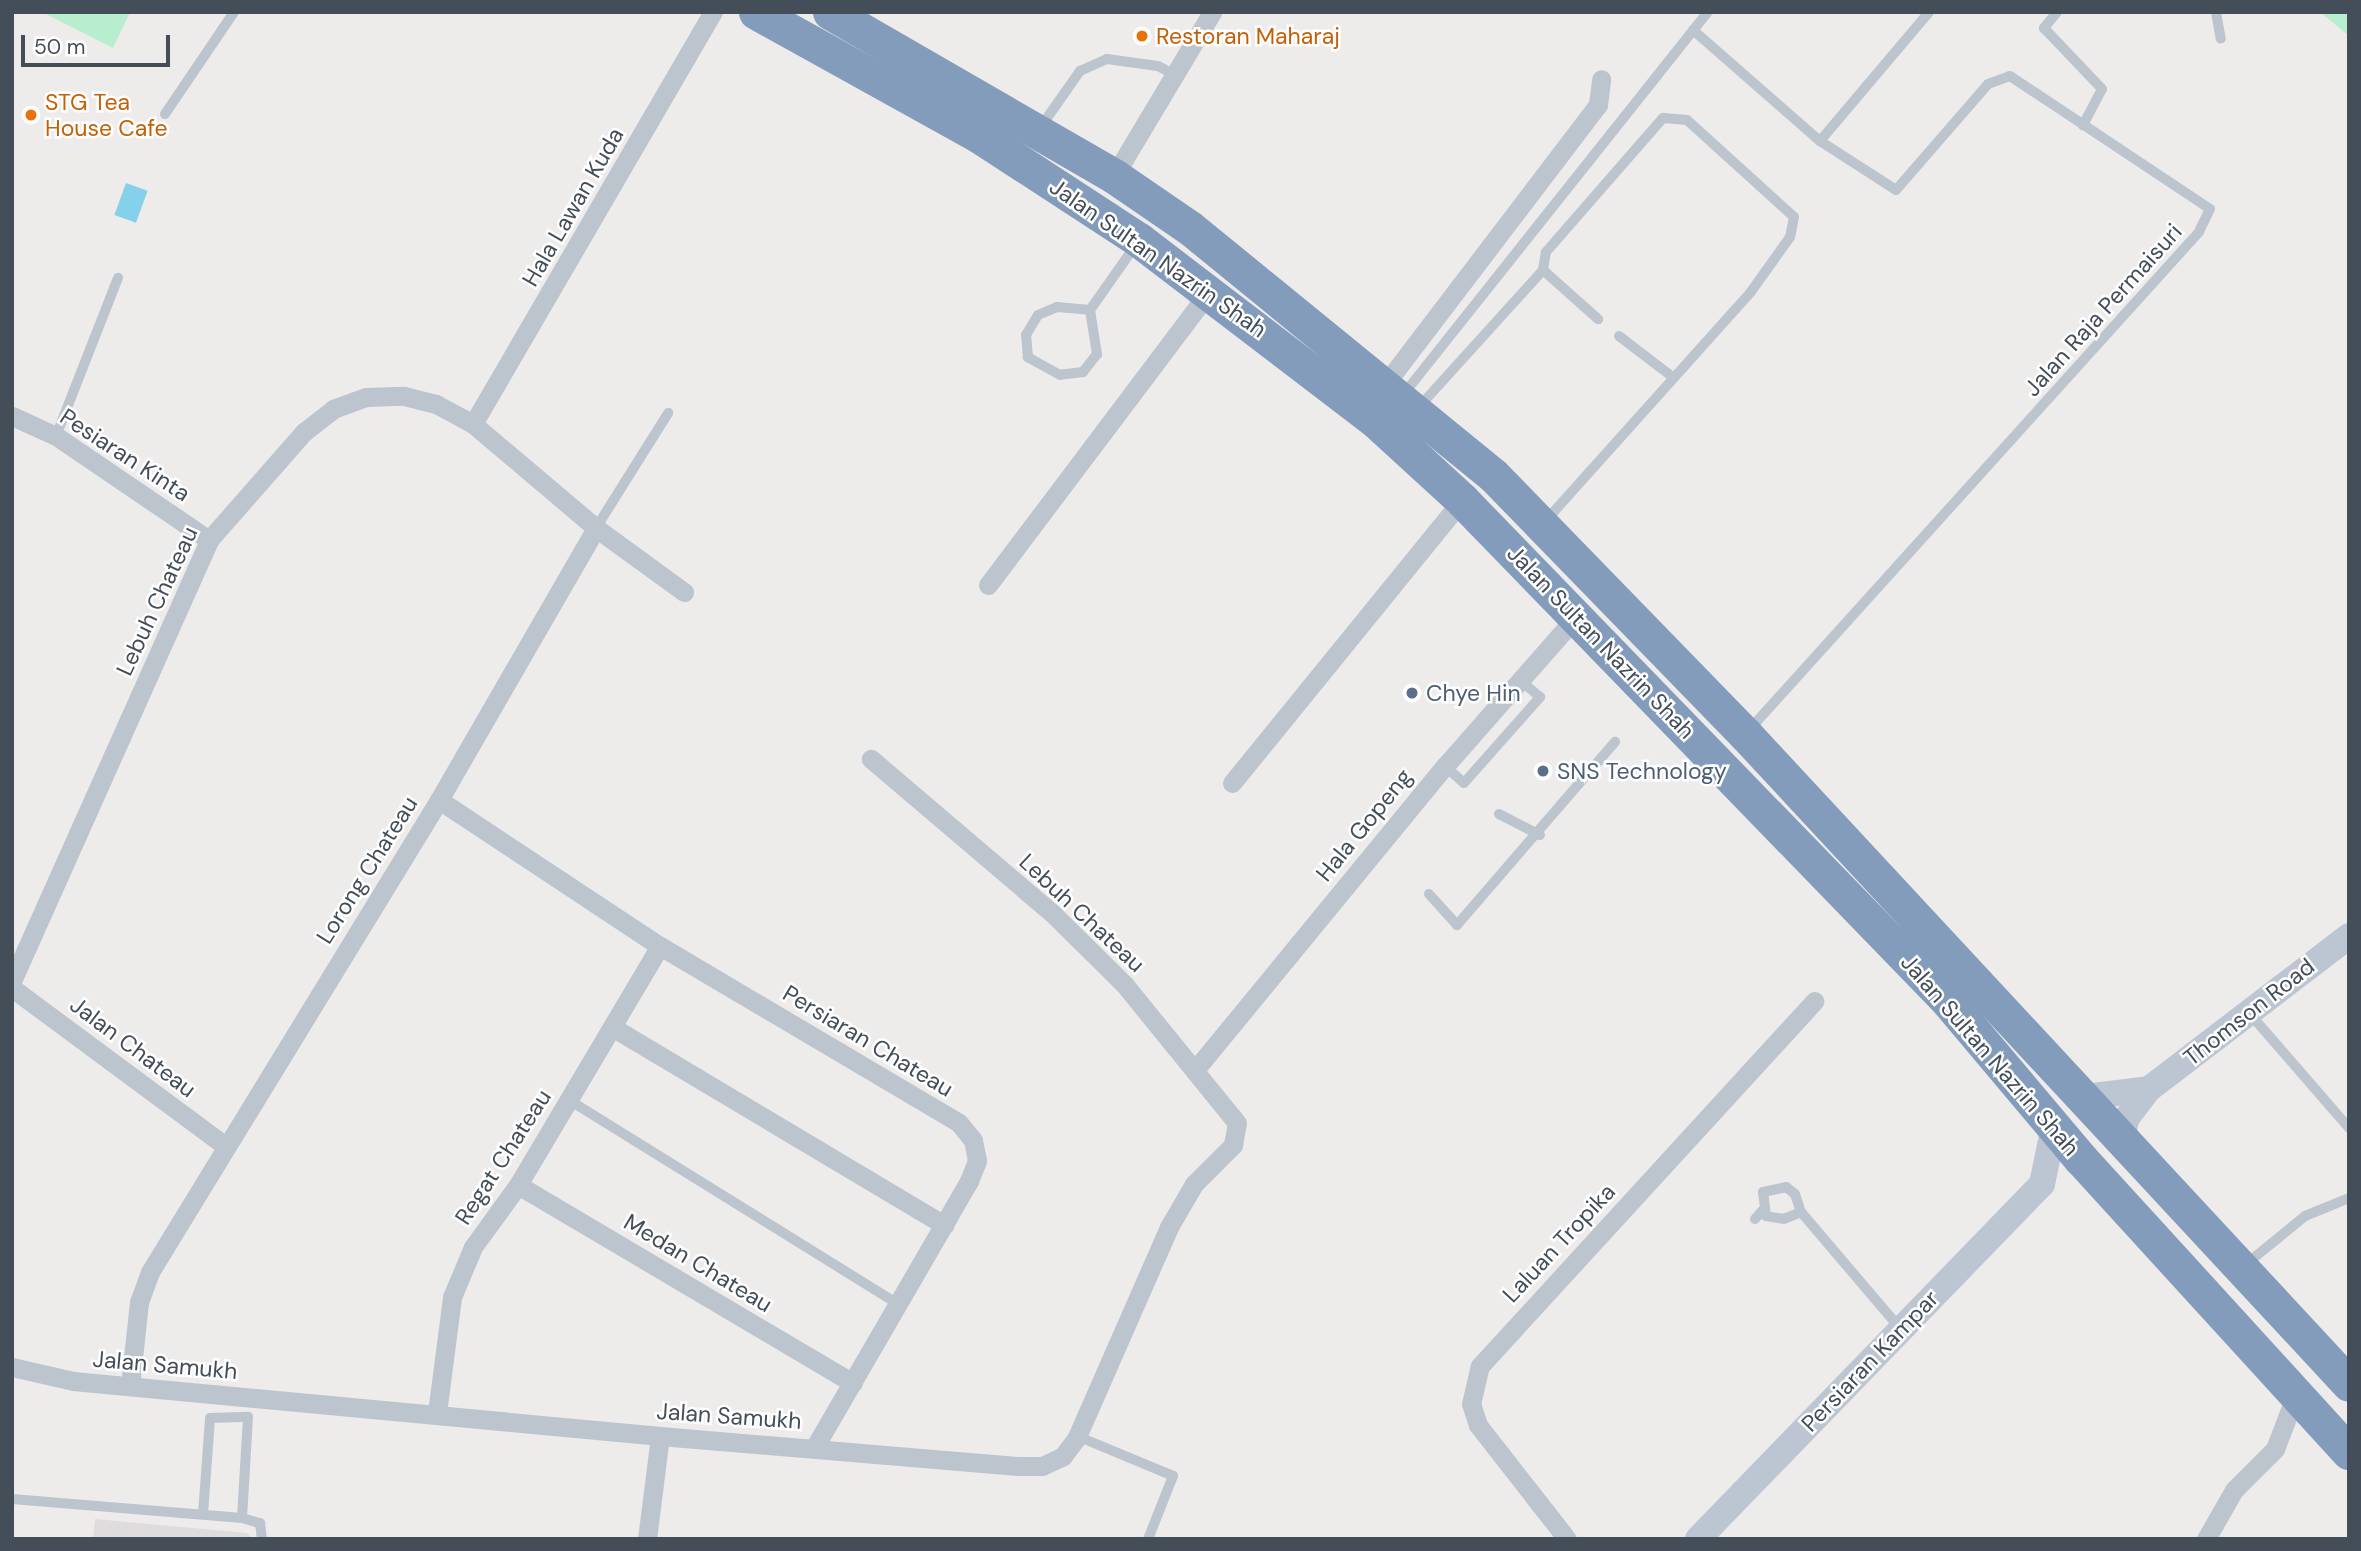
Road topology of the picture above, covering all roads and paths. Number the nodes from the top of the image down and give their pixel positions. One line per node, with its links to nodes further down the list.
1 (234, 12): 14 (lane)
2 (713, 12): 31 (street, Hala Lawan Kuda)
3 (756, 12): 19 (highway, Jalan Sultan Nazrin Shah)
4 (830, 12): 16 (highway, Jalan Sultan Nazrin Shah)
5 (1212, 12): 12 (street)
6 (1708, 12): 10 (lane)
7 (1929, 12): 17 (lane)
8 (2057, 12): 15 (lane)
9 (2216, 12): 11 (lane)
10 (1693, 30): 17 (lane); 27 (lane)
11 (2221, 39)
12 (1175, 75): 16 (lane); 18 (street)
13 (1601, 79): 27 (street)
14 (165, 114)
15 (2083, 125): 17 (lane, Jalan Raja Permaisuri); 40 (lane, Jalan Raja Permaisuri)
16 (1038, 131): 18 (highway, Jalan Sultan Nazrin Shah)
17 (1820, 141)
18 (1114, 176): 27 (highway, Jalan Sultan Nazrin Shah)
19 (1139, 240): 22 (highway, Jalan Sultan Nazrin Shah); 23 (lane)
20 (1543, 270): 24 (lane); 26 (lane); 27 (lane)
21 (117, 278): 32 (lane)
22 (1211, 289): 30 (highway, Jalan Sultan Nazrin Shah); 37 (street)
23 (1090, 310): 23 (lane)
24 (1598, 318)
25 (1619, 336): 26 (lane)
26 (1670, 375): 34 (lane)
27 (1402, 395): 30 (lane); 34 (highway, Jalan Sultan Nazrin Shah)
28 (668, 413): 35 (lane)
29 (12, 416): 32 (street, Pesiaran Kinta)
30 (1377, 422): 33 (highway, Jalan Sultan Nazrin Shah)
31 (473, 425): 35 (street); 36 (street, Lebuh Chateau)
32 (56, 436): 36 (street, Pesiaran Kinta)
33 (1462, 500): 39 (highway, Jalan Sultan Nazrin Shah); 43 (street)
34 (1544, 523): 40 (highway, Jalan Sultan Nazrin Shah)
35 (596, 528): 38 (street); 44 (street, Lorong Chateau)
36 (209, 540): 50 (street, Lebuh Chateau)
37 (988, 585)
38 (684, 592)
39 (1577, 616): 55 (street, Hala Gopeng); 60 (highway, Jalan Sultan Nazrin Shah)
40 (1745, 734): 57 (highway, Jalan Sultan Nazrin Shah)
41 (1615, 742): 46 (lane)
42 (871, 760): 55 (street, Lebuh Chateau)
43 (1232, 783)
44 (439, 800): 49 (street, Persiaran Chateau); 63 (street, Lorong Chateau)
45 (1499, 814): 46 (lane)
46 (1540, 835): 47 (lane)
47 (1429, 894)
48 (2349, 936): 53 (street, Thomson Road)
49 (660, 946): 54 (street, Regat Chateau); 69 (street, Persiaran Chateau)
50 (12, 981)
51 (12, 988): 63 (street, Jalan Chateau)
52 (1815, 1001): 90 (street, Laluan Tropika)
53 (2248, 1010): 56 (street, Thomson Road); 61 (lane)
54 (612, 1027): 58 (street, Regat Chateau); 69 (street)
55 (1195, 1070): 59 (street, Lebuh Chateau)
56 (2149, 1090): 57 (street); 62 (street, Thomson Road)
57 (2085, 1097): 62 (highway, Jalan Sultan Nazrin Shah)
58 (569, 1100): 66 (street, Regat Chateau); 71 (lane)
59 (1237, 1123): 80 (street, Jalan Samukh)
60 (2054, 1126): 64 (highway, Jalan Sultan Nazrin Shah); 65 (street)
61 (2349, 1128)
62 (2123, 1138): 70 (highway, Jalan Sultan Nazrin Shah)
63 (224, 1145): 76 (street, Lorong Chateau)
64 (2103, 1183): 65 (street); 77 (highway, Jalan Sultan Nazrin Shah)
65 (2042, 1184): 72 (street, Persiaran Kampar)
66 (518, 1185): 74 (street, Medan Chateau); 78 (street, Regat Chateau)
67 (2349, 1198): 70 (lane)
68 (1801, 1212): 68 (lane); 72 (lane)
69 (944, 1225): 71 (street, Persiaran Chateau)
70 (2242, 1268): 75 (highway, Jalan Sultan Nazrin Shah)
71 (898, 1304): 74 (street, Persiaran Chateau)
72 (1901, 1330): 86 (street, Persiaran Kampar)
73 (12, 1367): 76 (street, Jalan Samukh)
74 (853, 1383): 81 (street, Persiaran Chateau)
75 (2349, 1384)
76 (130, 1386): 78 (street, Jalan Samukh)
77 (2296, 1394): 82 (highway, Jalan Sultan Nazrin Shah); 91 (street)
78 (438, 1413): 79 (street, Jalan Samukh)
79 (660, 1436): 81 (street, Jalan Samukh); 88 (street)
80 (1077, 1436): 81 (street, Jalan Samukh); 89 (lane)
81 (815, 1447)
82 (2349, 1452)
83 (12, 1499): 84 (lane)
84 (203, 1514): 85 (lane); 85 (lane)
85 (242, 1518): 87 (lane)
86 (1704, 1536)
87 (262, 1539)
88 (647, 1539)
89 (1148, 1539)
90 (1567, 1539)
91 (2206, 1539)

